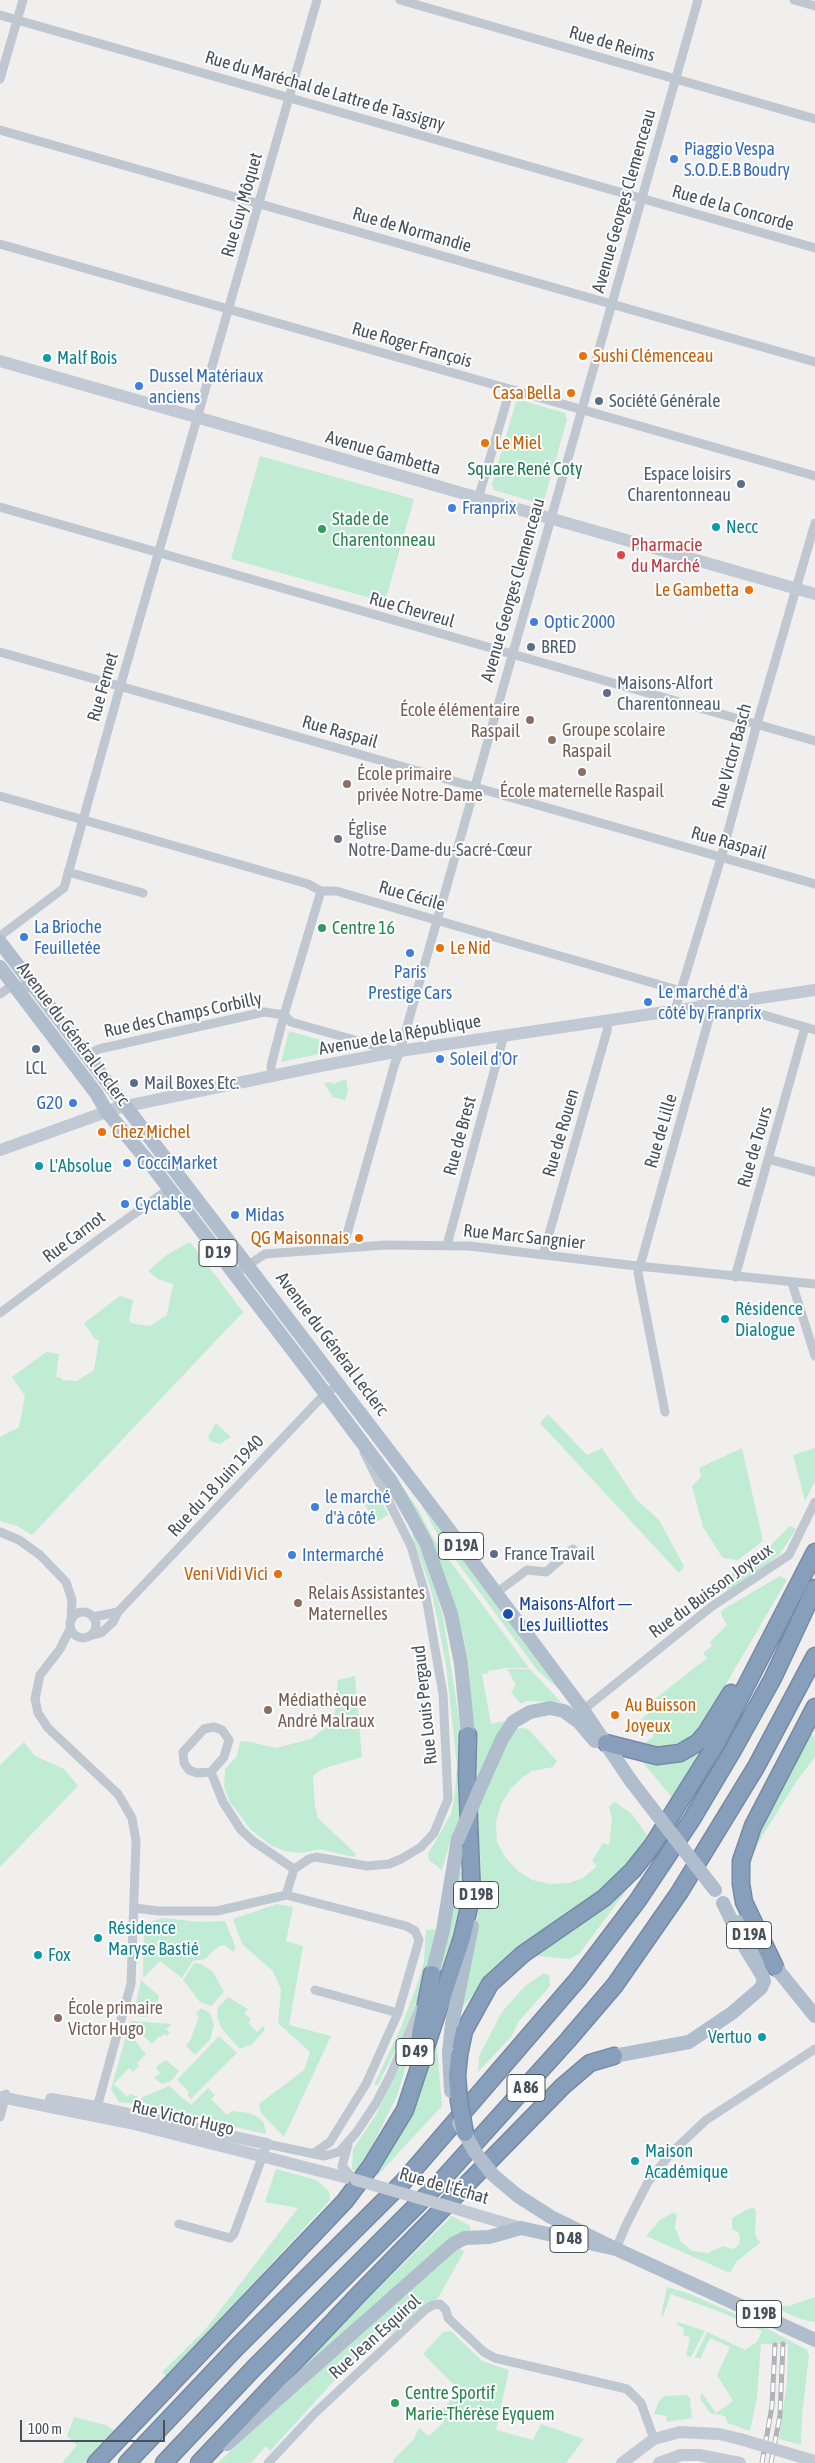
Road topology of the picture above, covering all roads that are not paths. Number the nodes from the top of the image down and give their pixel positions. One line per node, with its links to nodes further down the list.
1 (23, 0): 8 (street)
2 (317, 0): 11 (street, Rue Guy Môquet)
3 (400, 0): 9 (street, Rue de Reims)
4 (698, 0): 9 (street, Avenue Georges Clemenceau)
5 (794, 0): 6 (street)
6 (815, 6)
7 (0, 16): 8 (street, Rue du Maréchal de Lattre de Tassigny)
8 (17, 20): 10 (street); 11 (street, Rue du Maréchal de Lattre de Tassigny)
9 (675, 78): 12 (street, Rue de Reims); 14 (street, Avenue Georges Clemenceau)
10 (0, 79)
11 (290, 98): 14 (street, Rue du Maréchal de Lattre de Tassigny); 15 (street, Rue Guy Môquet)
12 (815, 118)
13 (0, 130): 15 (street, Rue de Normandie)
14 (641, 199): 17 (street, Rue de la Concorde); 18 (street, Avenue Georges Clemenceau)
15 (259, 203): 18 (street, Rue de Normandie); 19 (street, Rue Guy Môquet)
16 (0, 244): 19 (street, Rue Roger François)
17 (815, 248)
18 (611, 304): 21 (street, Rue de Normandie); 23 (street, Avenue Georges Clemenceau)
19 (229, 309): 22 (street, Rue Roger François); 24 (street, Rue Guy Môquet)
20 (0, 361): 24 (street, Avenue Gambetta)
21 (815, 362)
22 (510, 390): 23 (street, Rue Roger François); 26 (street)
23 (582, 410): 25 (street, Rue Roger François); 28 (street, Avenue Georges Clemenceau)
24 (198, 418): 26 (street, Avenue Gambetta); 30 (street, Rue Fernet)
25 (815, 476)
26 (478, 499): 28 (street, Avenue Gambetta)
27 (0, 508): 30 (street, Rue Chevreul)
28 (550, 518): 31 (street, Avenue Gambetta); 34 (street, Avenue Georges Clemenceau)
29 (815, 523): 31 (street, Rue Victor Basch)
30 (159, 554): 34 (street, Rue Chevreul); 35 (street, Rue Fernet)
31 (796, 588): 32 (street, Avenue Gambetta); 36 (street, Rue Victor Basch)
32 (815, 594)
33 (0, 652): 35 (street, Rue Raspail)
34 (511, 655): 36 (street, Rue Chevreul); 38 (street, Avenue Georges Clemenceau)
35 (120, 687): 38 (street, Rue Raspail); 40 (street, Rue Fernet)
36 (757, 724): 37 (street, Rue Chevreul); 41 (street, Rue Victor Basch)
37 (815, 741)
38 (474, 787): 41 (street, Rue Raspail); 46 (street, Avenue Georges Clemenceau)
39 (0, 796): 40 (street, Rue Cécile)
40 (83, 820): 42 (street, Rue Fernet); 44 (street, Rue Cécile)
41 (721, 858): 43 (street, Rue Raspail); 52 (street, Rue Victor Basch)
42 (68, 872): 45 (street); 47 (street, Rue Fernet)
43 (815, 884)
44 (321, 891): 46 (street, Rue Cécile); 57 (street)
45 (143, 893)
46 (436, 920): 52 (street, Rue Cécile); 62 (street, Avenue Georges Clemenceau)
47 (0, 936)
48 (0, 942): 51 (main road, Avenue du Général Leclerc / D 19)
49 (0, 967): 50 (main road, Avenue du Général Leclerc / D 19)
50 (13, 985): 51 (street); 54 (street); 66 (main road, Avenue du Général Leclerc / D 19)
51 (36, 990): 63 (main road, Avenue du Général Leclerc / D 19)
52 (682, 990): 55 (street, Rue Cécile); 56 (street, Rue Victor Basch)
53 (815, 990): 55 (street, Avenue de la République)
54 (0, 994)
55 (718, 1003): 56 (street, Avenue de la République); 59 (street, Rue Cécile); 76 (street, Rue de Lille)
56 (676, 1010): 58 (street, Avenue de la République)
57 (284, 1015): 62 (street, Rue des Champs Corbilly); 63 (street, Rue des Champs Corbilly); 64 (street)
58 (608, 1020): 61 (street, Avenue de la République); 74 (street, Rue de Rouen)
59 (805, 1027): 60 (street, Rue Cécile); 68 (street, Rue de Tours)
60 (815, 1030)
61 (504, 1035): 62 (street, Avenue de la République); 72 (street, Rue de Brest)
62 (400, 1051): 64 (street, Avenue de la République); 73 (street, Avenue Georges Clemenceau)
63 (86, 1055): 65 (main road, Avenue du Général Leclerc / D 19)
64 (272, 1076): 65 (street, Avenue de la République)
65 (126, 1106): 66 (street, Avenue de la République); 70 (main road, Avenue du Général Leclerc / D 19)
66 (107, 1112): 67 (street, Avenue de la République); 71 (main road, Avenue du Général Leclerc / D 19)
67 (0, 1150)
68 (768, 1159): 69 (street); 78 (street, Rue de Tours)
69 (815, 1172)
70 (188, 1187): 71 (main road); 75 (main road, Avenue du Général Leclerc / D 19)
71 (169, 1189): 77 (main road, Avenue du Général Leclerc / D 19); 81 (street, Rue Carnot)
72 (447, 1246): 73 (street, Rue Marc Sangnier); 74 (street, Rue Marc Sangnier)
73 (346, 1248): 75 (street, Rue Marc Sangnier)
74 (543, 1255): 76 (street, Rue Marc Sangnier)
75 (248, 1265): 77 (street, Rue Marc Sangnier); 83 (main road, Avenue du Général Leclerc / D 19)
76 (640, 1267): 78 (street, Rue Marc Sangnier); 85 (street, Rue de Lille)
77 (234, 1274): 84 (main road, Avenue du Général Leclerc / D 19)
78 (735, 1277): 79 (street, Rue Marc Sangnier)
79 (792, 1283): 80 (street, Rue Marc Sangnier); 82 (street)
80 (815, 1284)
81 (0, 1314)
82 (815, 1356)
83 (338, 1384): 84 (street, Rue du 18 Juin 1940); 93 (main road, Avenue du Général Leclerc / D 19A)
84 (326, 1395): 86 (main road, Avenue du Général Leclerc / D 19); 96 (street, Rue du 18 Juin 1940)
85 (665, 1412)
86 (354, 1432): 106 (main road, Avenue du Général Leclerc / D 19B); 110 (street, Rue Louis Pergaud)
87 (815, 1502): 105 (street, Rue du Buisson Joyeux)
88 (0, 1532): 94 (street)
89 (815, 1542): 107 (highway)
90 (573, 1549): 93 (street)
91 (815, 1552): 120 (highway)
92 (815, 1588): 139 (highway, A 86)
93 (496, 1593): 105 (main road, Avenue du Général Leclerc / D 19A)
94 (72, 1600): 95 (street); 98 (street)
95 (83, 1612): 97 (street); 98 (street)
96 (118, 1612): 97 (street); 100 (street, Rue du 18 Juin 1940)
97 (93, 1617): 100 (street)
98 (71, 1619): 99 (street)
99 (70, 1629): 101 (street); 102 (street)
100 (93, 1635): 101 (street)
101 (80, 1639): 102 (street)
102 (60, 1649): 113 (street)
103 (815, 1656): 140 (highway, A 86)
104 (815, 1706): 114 (highway)
105 (583, 1710): 107 (main road, Avenue du Général Leclerc / D 19A)
106 (468, 1735): 120 (main road, D 19B); 125 (highway)
107 (606, 1743): 109 (main road, Avenue du Général Leclerc / D 19A)
108 (211, 1772): 108 (street); 110 (street)
109 (629, 1778): 112 (main road, D 19A, bridge); 115 (main road, bridge)
110 (294, 1869): 111 (street)
111 (286, 1895): 113 (street); 117 (street)
112 (723, 1903): 114 (main road, D 19A); 121 (main road)
113 (135, 1908): 123 (street)
114 (775, 1967): 118 (main road, D 19A)
115 (432, 1974): 125 (highway, D 49); 127 (street)
116 (315, 1990): 117 (street)
117 (398, 2012): 129 (street)
118 (815, 2016)
119 (815, 2048): 133 (street)
120 (454, 2054): 126 (highway, bridge)
121 (614, 2056): 141 (highway)
122 (3, 2096): 123 (street, Rue Victor Hugo / D 48); 124 (street)
123 (96, 2111): 128 (street, Rue Victor Hugo / D 48)
124 (0, 2117)
125 (393, 2130): 138 (highway)
126 (465, 2133): 133 (main road, D 19B, bridge)
127 (348, 2142): 129 (street); 130 (street)
128 (265, 2150): 129 (street); 130 (street, Rue Victor Hugo / D 48); 131 (street)
129 (314, 2154)
130 (356, 2180): 132 (street, Rue de l'Échat / D 48, bridge)
131 (179, 2224)
132 (521, 2228): 133 (main road, D 48); 142 (main road)
133 (616, 2249): 134 (main road, D 19B)
134 (815, 2340)
135 (654, 2439): 136 (street, bridge); 143 (street, Rue Jean Esquirol); 144 (street)
136 (815, 2461)
137 (737, 2462): 145 (street)
138 (96, 2463)
139 (127, 2463)
140 (164, 2463)
141 (199, 2463)
142 (209, 2463)
143 (268, 2463)
144 (622, 2463)
145 (659, 2463)

